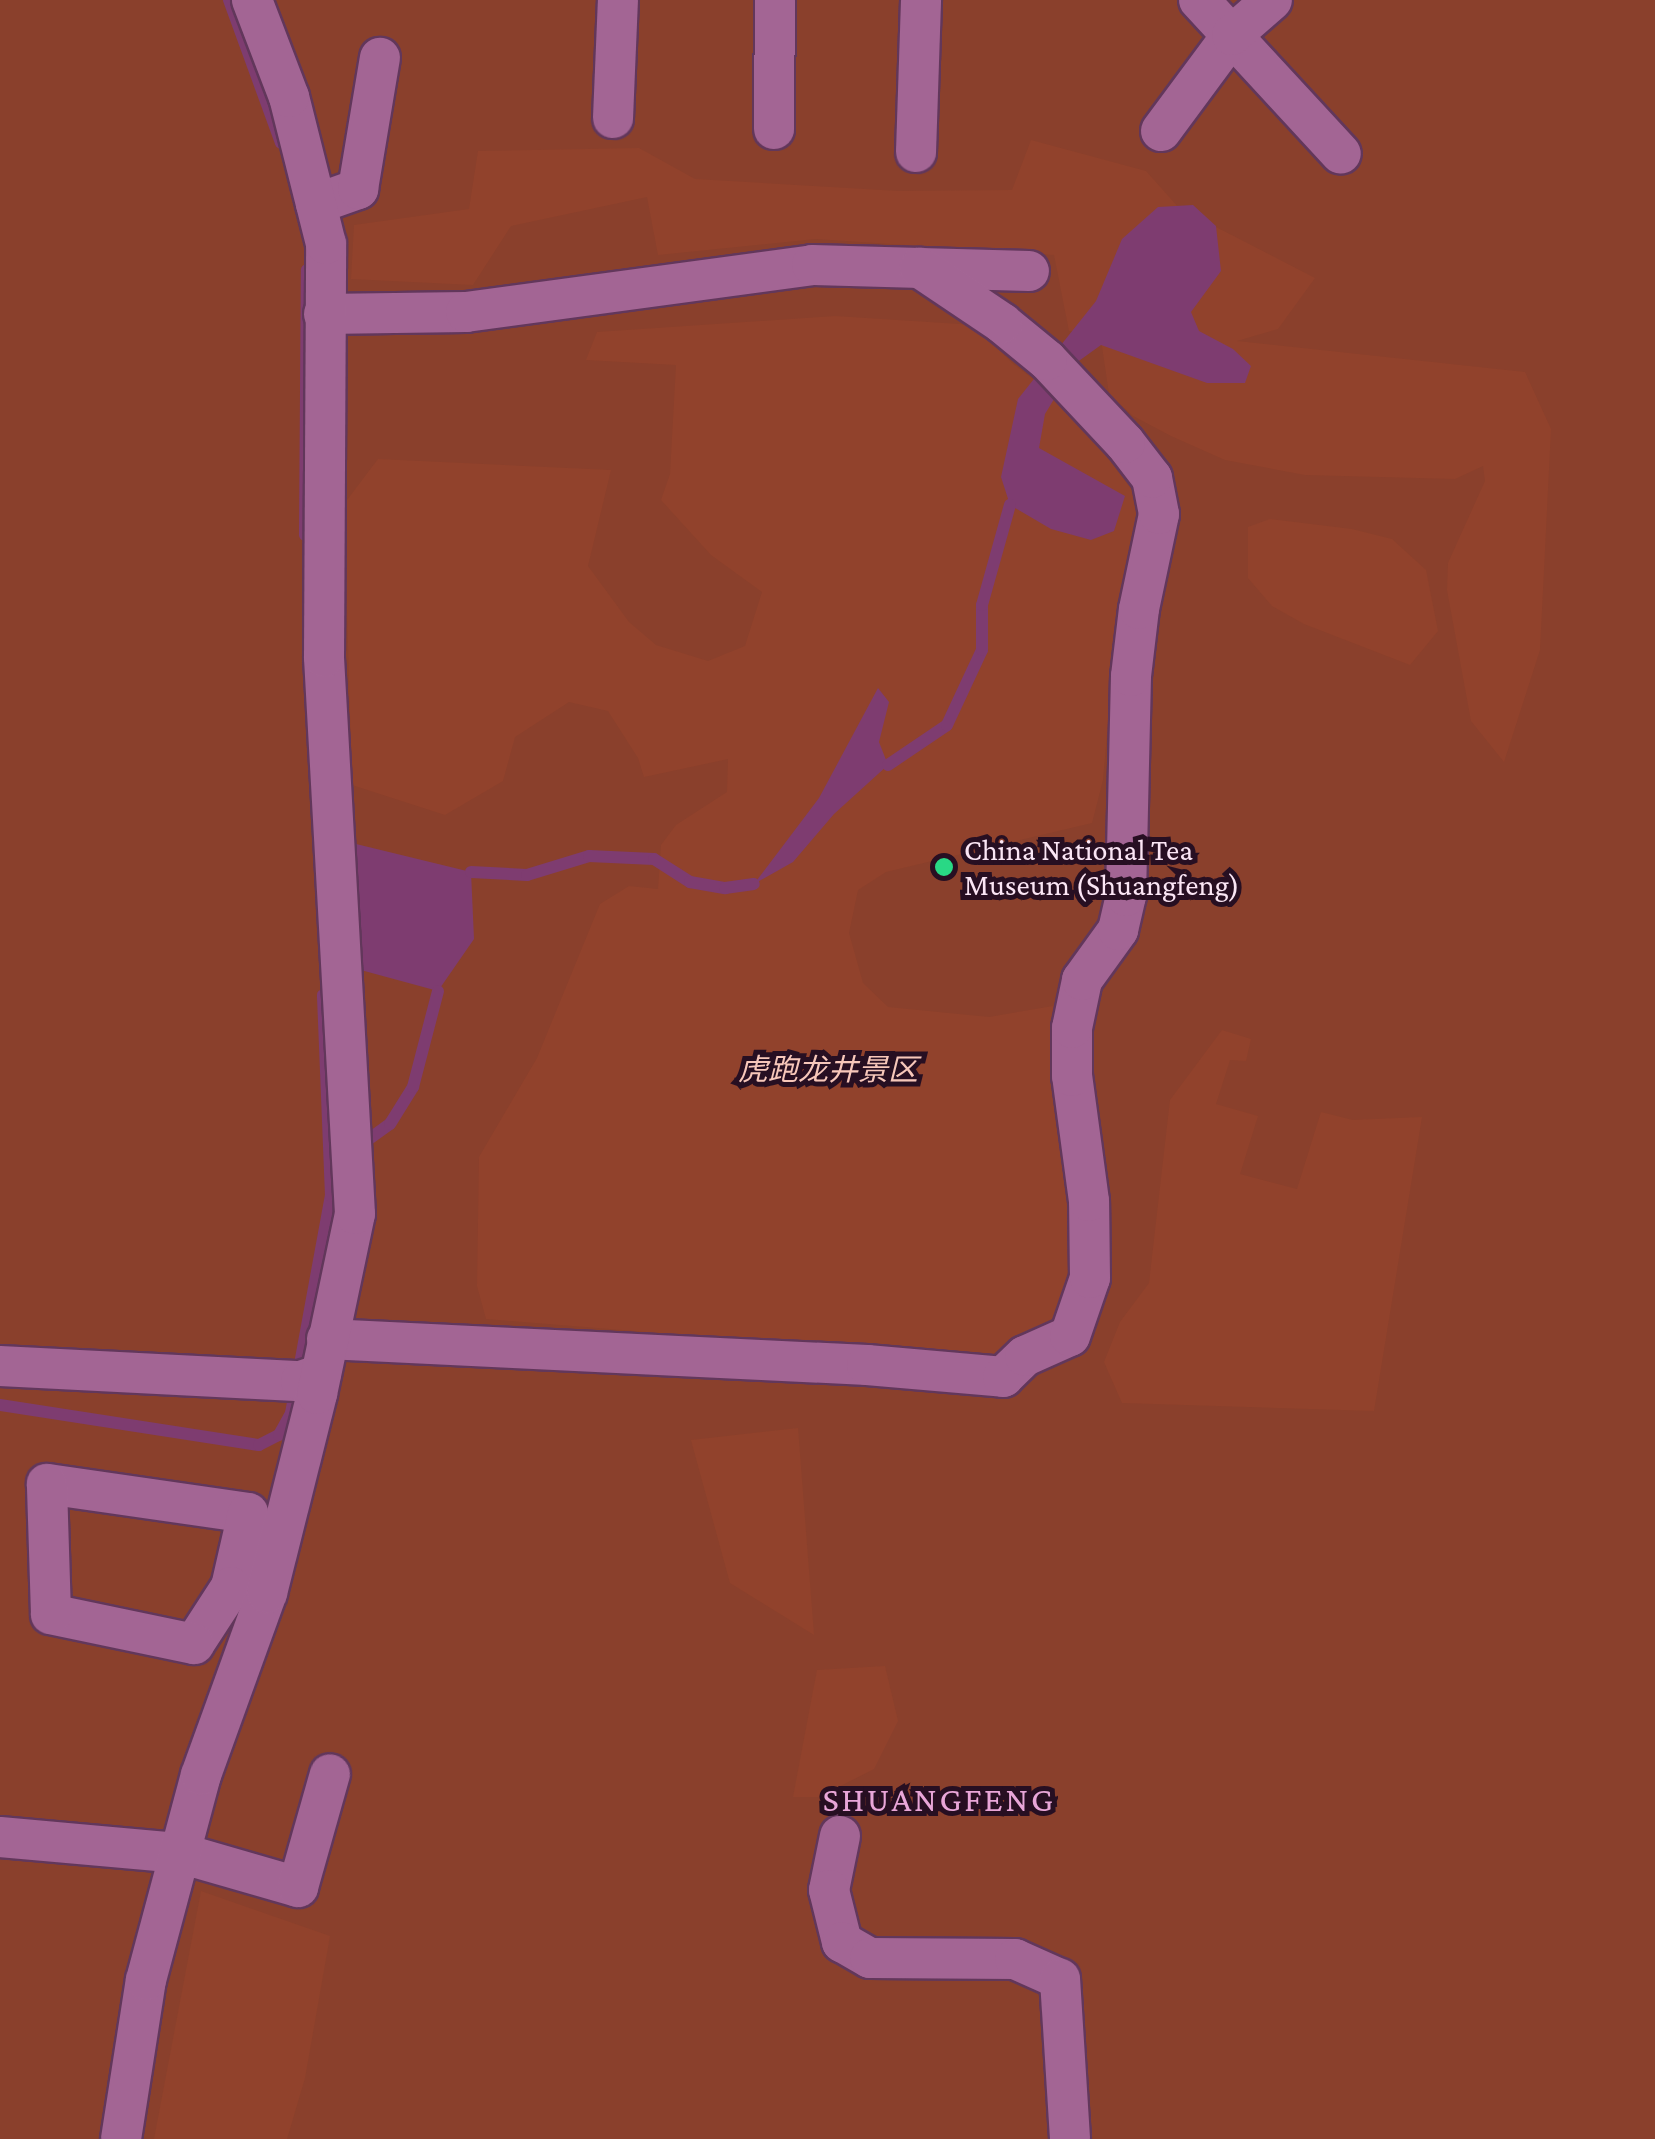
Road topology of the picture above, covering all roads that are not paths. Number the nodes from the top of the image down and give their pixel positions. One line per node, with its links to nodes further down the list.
1 (252, 0): 14 (street)
2 (618, 0): 9 (street)
3 (775, 0): 10 (street)
4 (921, 0): 12 (street)
5 (1199, 0): 7 (street)
6 (1272, 0): 7 (street)
7 (1232, 36): 11 (street); 13 (street)
8 (380, 58): 14 (street)
9 (614, 118)
10 (774, 130)
11 (1161, 131)
12 (916, 152)
13 (1340, 154)
14 (316, 204): 17 (street)
15 (920, 268): 16 (street); 17 (street); 19 (street)
16 (1029, 271)
17 (324, 314): 19 (street)
18 (0, 1366): 19 (street)
19 (307, 1368): 20 (street)
20 (249, 1590): 20 (street); 24 (street)
21 (330, 1774): 24 (street)
22 (0, 1836): 24 (street)
23 (840, 1836): 26 (street)
24 (180, 1853): 25 (street)
25 (121, 2139)
26 (1070, 2139)

